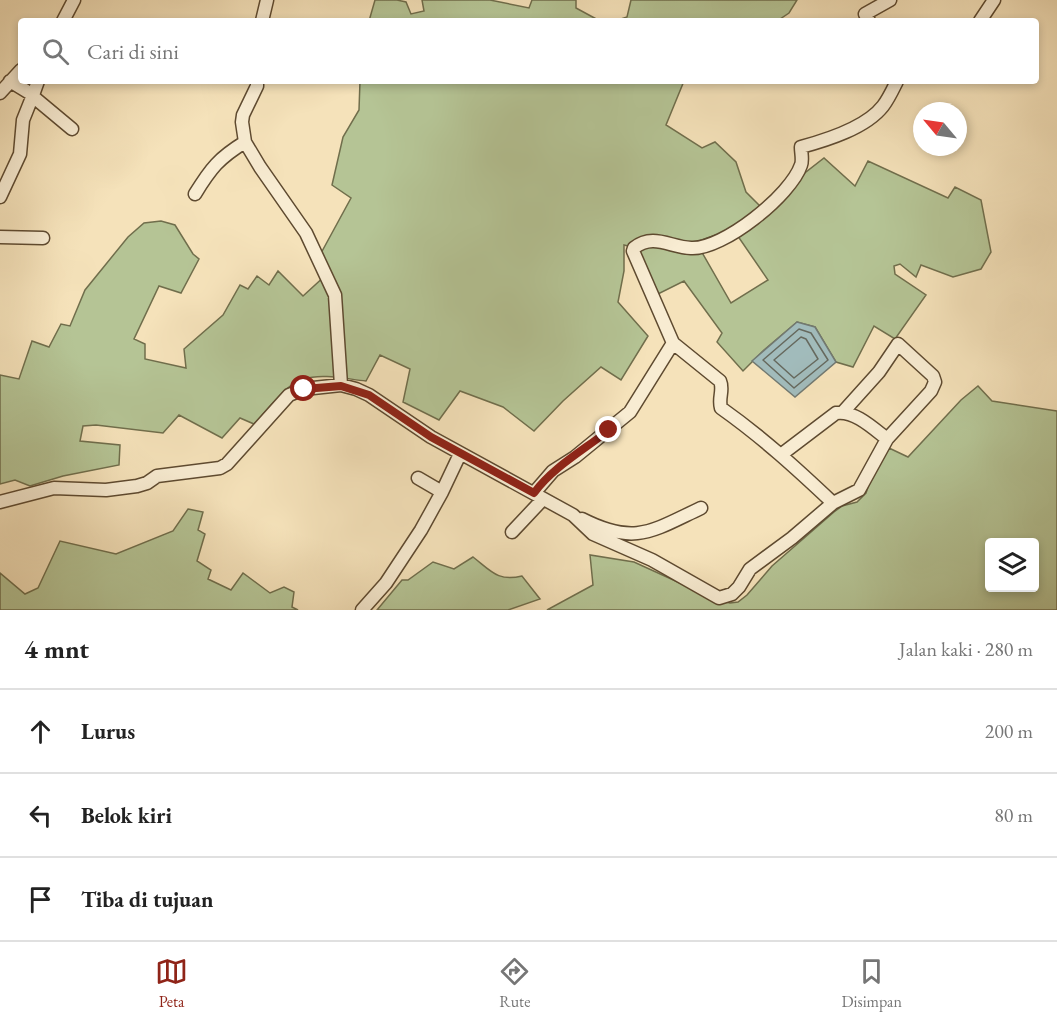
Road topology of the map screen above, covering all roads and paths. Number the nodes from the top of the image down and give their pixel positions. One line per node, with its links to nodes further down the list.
1 (74, 0): 5 (street)
2 (267, 0): 6 (street)
3 (890, 0): 7 (street)
4 (994, 0): 8 (street)
5 (65, 18)
6 (263, 18)
7 (867, 18)
8 (982, 18)
9 (18, 73): 10 (street)
10 (10, 81): 14 (street); 15 (street)
11 (37, 84): 15 (street)
12 (257, 84): 17 (street)
13 (895, 84): 22 (street)
14 (0, 93)
15 (33, 95): 16 (street); 19 (street)
16 (72, 129)
17 (245, 142): 18 (street); 23 (street)
18 (195, 194)
19 (0, 197)
20 (0, 237): 21 (street)
21 (43, 238)
22 (673, 343): 27 (street); 30 (street)
23 (341, 386): 26 (street); 31 (street)
24 (843, 412): 25 (street); 25 (street); 27 (street)
25 (887, 439): 32 (street)
26 (460, 454): 29 (street); 30 (street)
27 (782, 454): 32 (street)
28 (418, 478): 29 (street)
29 (442, 492): 36 (street)
30 (539, 496): 34 (street); 35 (street)
31 (0, 502)
32 (833, 503): 34 (street)
33 (701, 508): 34 (street)
34 (573, 515)
35 (512, 531)
36 (362, 610)

